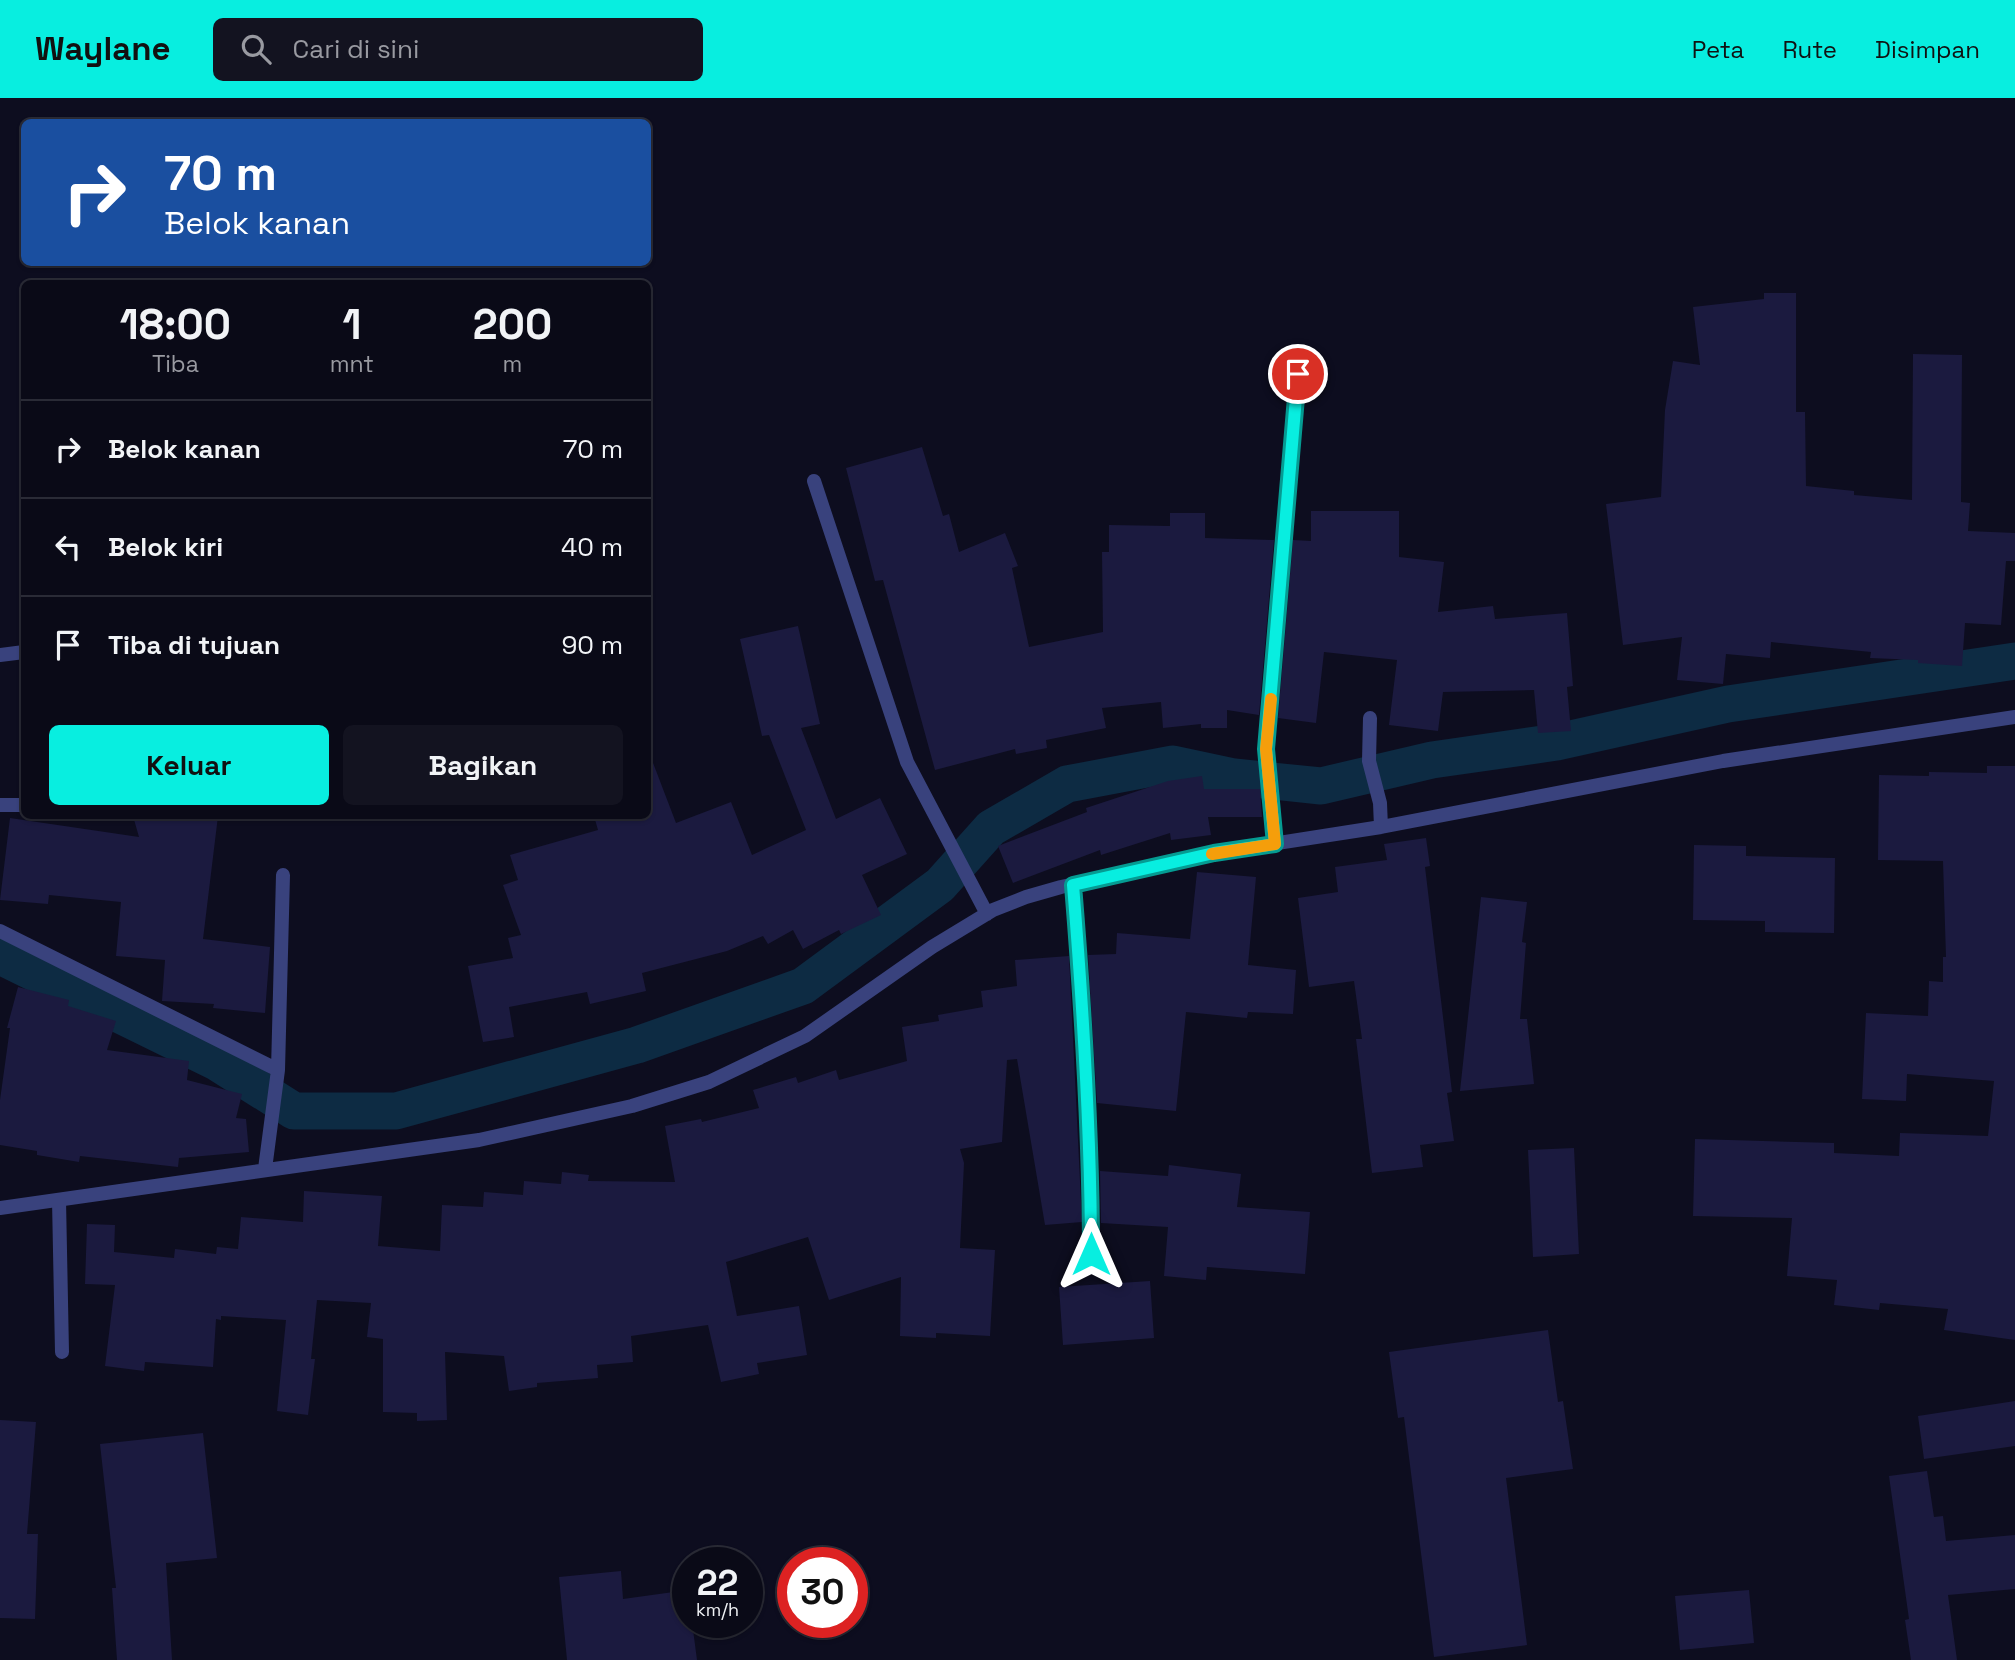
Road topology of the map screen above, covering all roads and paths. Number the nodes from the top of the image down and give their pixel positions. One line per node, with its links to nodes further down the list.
1 (1298, 374): 10 (street)
2 (814, 481): 13 (street)
3 (21, 652): 4 (street)
4 (0, 655)
5 (2015, 717): 9 (street)
6 (1370, 718): 9 (street)
7 (0, 805): 8 (street)
8 (21, 805)
9 (1381, 827): 10 (street)
10 (1275, 844): 12 (street)
11 (283, 875): 15 (street)
12 (1073, 885): 13 (street); 19 (street)
13 (987, 914): 16 (street)
14 (0, 931): 15 (street)
15 (277, 1077): 16 (street)
16 (265, 1170): 17 (street)
17 (59, 1200): 18 (street); 20 (street)
18 (0, 1208)
19 (1091, 1254)
20 (62, 1352)

